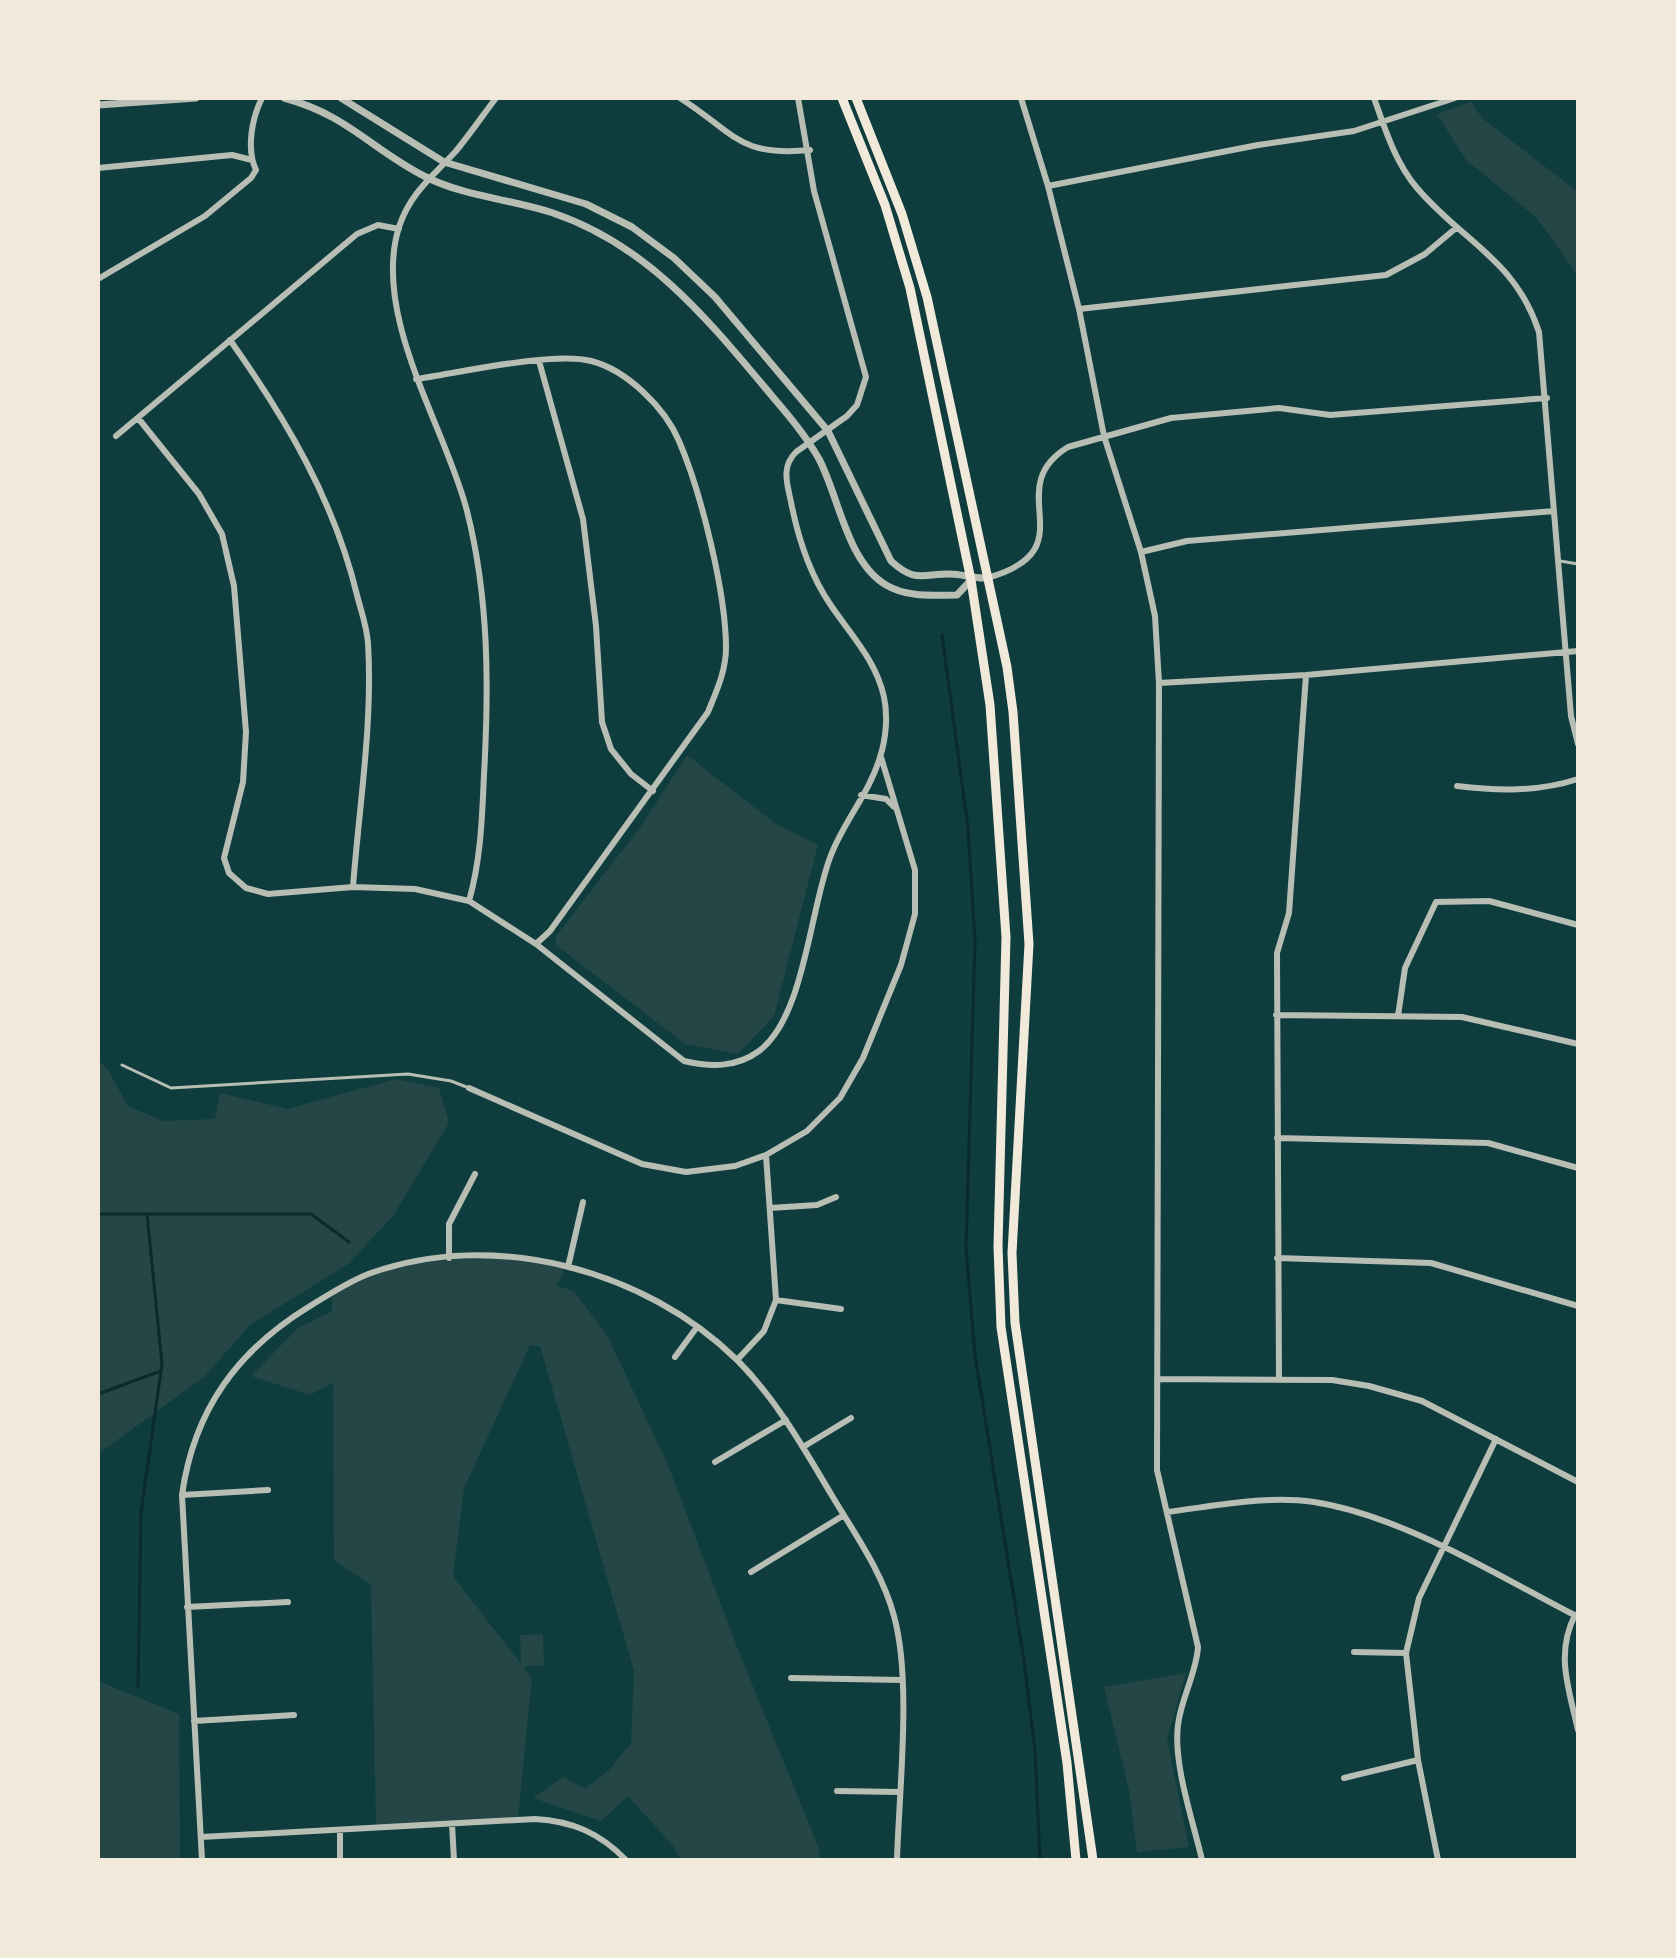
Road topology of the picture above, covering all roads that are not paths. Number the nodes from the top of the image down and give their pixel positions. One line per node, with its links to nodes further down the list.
1 (196, 98): 13 (street)
2 (262, 98): 16 (street)
3 (284, 98): 19 (street)
4 (341, 98): 17 (street)
5 (496, 98): 17 (street)
6 (680, 98): 15 (street)
7 (798, 98): 15 (street)
8 (842, 98): 39 (main road)
9 (856, 98): 38 (main road)
10 (1021, 98): 20 (street)
11 (1374, 98): 14 (street)
12 (1455, 98): 14 (street)
13 (98, 105)
14 (1383, 123): 20 (street); 21 (street)
15 (810, 150): 30 (street)
16 (252, 160): 18 (street); 23 (street)
17 (444, 162): 19 (street); 30 (street)
18 (98, 168)
19 (427, 178): 22 (street); 33 (street)
20 (1048, 186): 24 (street)
21 (1456, 228): 24 (street); 28 (street)
22 (399, 229): 25 (street); 27 (street)
23 (98, 279)
24 (1079, 309): 32 (street)
25 (230, 340): 29 (street); 51 (street)
26 (539, 361): 27 (street); 48 (street); 48 (street)
27 (416, 379): 52 (street)
28 (1547, 398): 32 (street); 34 (street)
29 (138, 418): 31 (street); 51 (street)
30 (828, 431): 33 (street); 39 (street)
31 (116, 436)
32 (1104, 436): 35 (street); 38 (street)
33 (810, 443): 39 (street); 45 (street)
34 (1554, 511): 35 (street); 36 (street)
35 (1141, 552): 43 (street)
36 (1560, 561): 37 (lane); 41 (street)
37 (1578, 564)
38 (987, 578): 39 (street); 113 (main road)
39 (971, 580): 112 (main road)
40 (1578, 651): 41 (street)
41 (1567, 652): 42 (street); 44 (street)
42 (1306, 675): 43 (street); 55 (street)
43 (1159, 683): 76 (street)
44 (1578, 744)
45 (881, 757): 49 (street); 50 (street)
46 (1578, 779): 47 (street)
47 (1457, 786)
48 (653, 791): 54 (street)
49 (861, 795): 50 (street); 54 (street)
50 (897, 810): 61 (street)
51 (353, 887): 52 (street)
52 (469, 901): 54 (street)
53 (1578, 925): 56 (street)
54 (536, 944)
55 (1276, 1015): 56 (street); 60 (street)
56 (1398, 1016): 57 (street)
57 (1578, 1044)
58 (122, 1065): 59 (lane)
59 (469, 1088): 61 (street)
60 (1277, 1138): 62 (street); 68 (street)
61 (766, 1155): 66 (street)
62 (1578, 1168)
63 (475, 1174): 67 (street)
64 (836, 1197): 66 (street)
65 (583, 1202): 69 (street)
66 (770, 1208): 70 (street)
67 (449, 1258): 69 (street); 85 (street)
68 (1277, 1258): 71 (street); 77 (street)
69 (568, 1267): 73 (street)
70 (776, 1300): 72 (street); 75 (street)
71 (1578, 1306)
72 (841, 1309)
73 (697, 1327): 74 (street); 75 (street)
74 (675, 1357)
75 (737, 1360): 79 (street)
76 (1157, 1379): 77 (street); 86 (street)
77 (1279, 1379): 80 (street)
78 (851, 1418): 81 (street)
79 (786, 1420): 81 (street); 82 (street)
80 (1496, 1439): 83 (street); 88 (street)
81 (803, 1447): 87 (street)
82 (715, 1462)
83 (1578, 1482)
84 (268, 1490): 85 (street)
85 (182, 1495): 91 (street)
86 (1167, 1512): 88 (street); 114 (street)
87 (844, 1515): 89 (street); 96 (street)
88 (1441, 1548): 92 (street); 94 (street)
89 (751, 1572)
90 (288, 1602): 91 (street)
91 (187, 1607): 98 (street)
92 (1577, 1616): 99 (street)
93 (1354, 1652): 94 (street)
94 (1406, 1653): 100 (street)
95 (791, 1678): 96 (street)
96 (902, 1680): 103 (street)
97 (294, 1715): 98 (street)
98 (194, 1721): 106 (street)
99 (1578, 1730)
100 (1418, 1760): 101 (street); 115 (street)
101 (1344, 1778)
102 (837, 1791): 103 (street)
103 (899, 1792): 111 (street)
104 (452, 1824): 105 (street); 109 (street); 110 (street)
105 (340, 1830): 106 (street); 108 (street)
106 (201, 1837): 107 (street)
107 (202, 1860)
108 (340, 1860)
109 (454, 1860)
110 (626, 1860)
111 (897, 1860)
112 (1076, 1860)
113 (1093, 1860)
114 (1202, 1860)
115 (1438, 1860)

